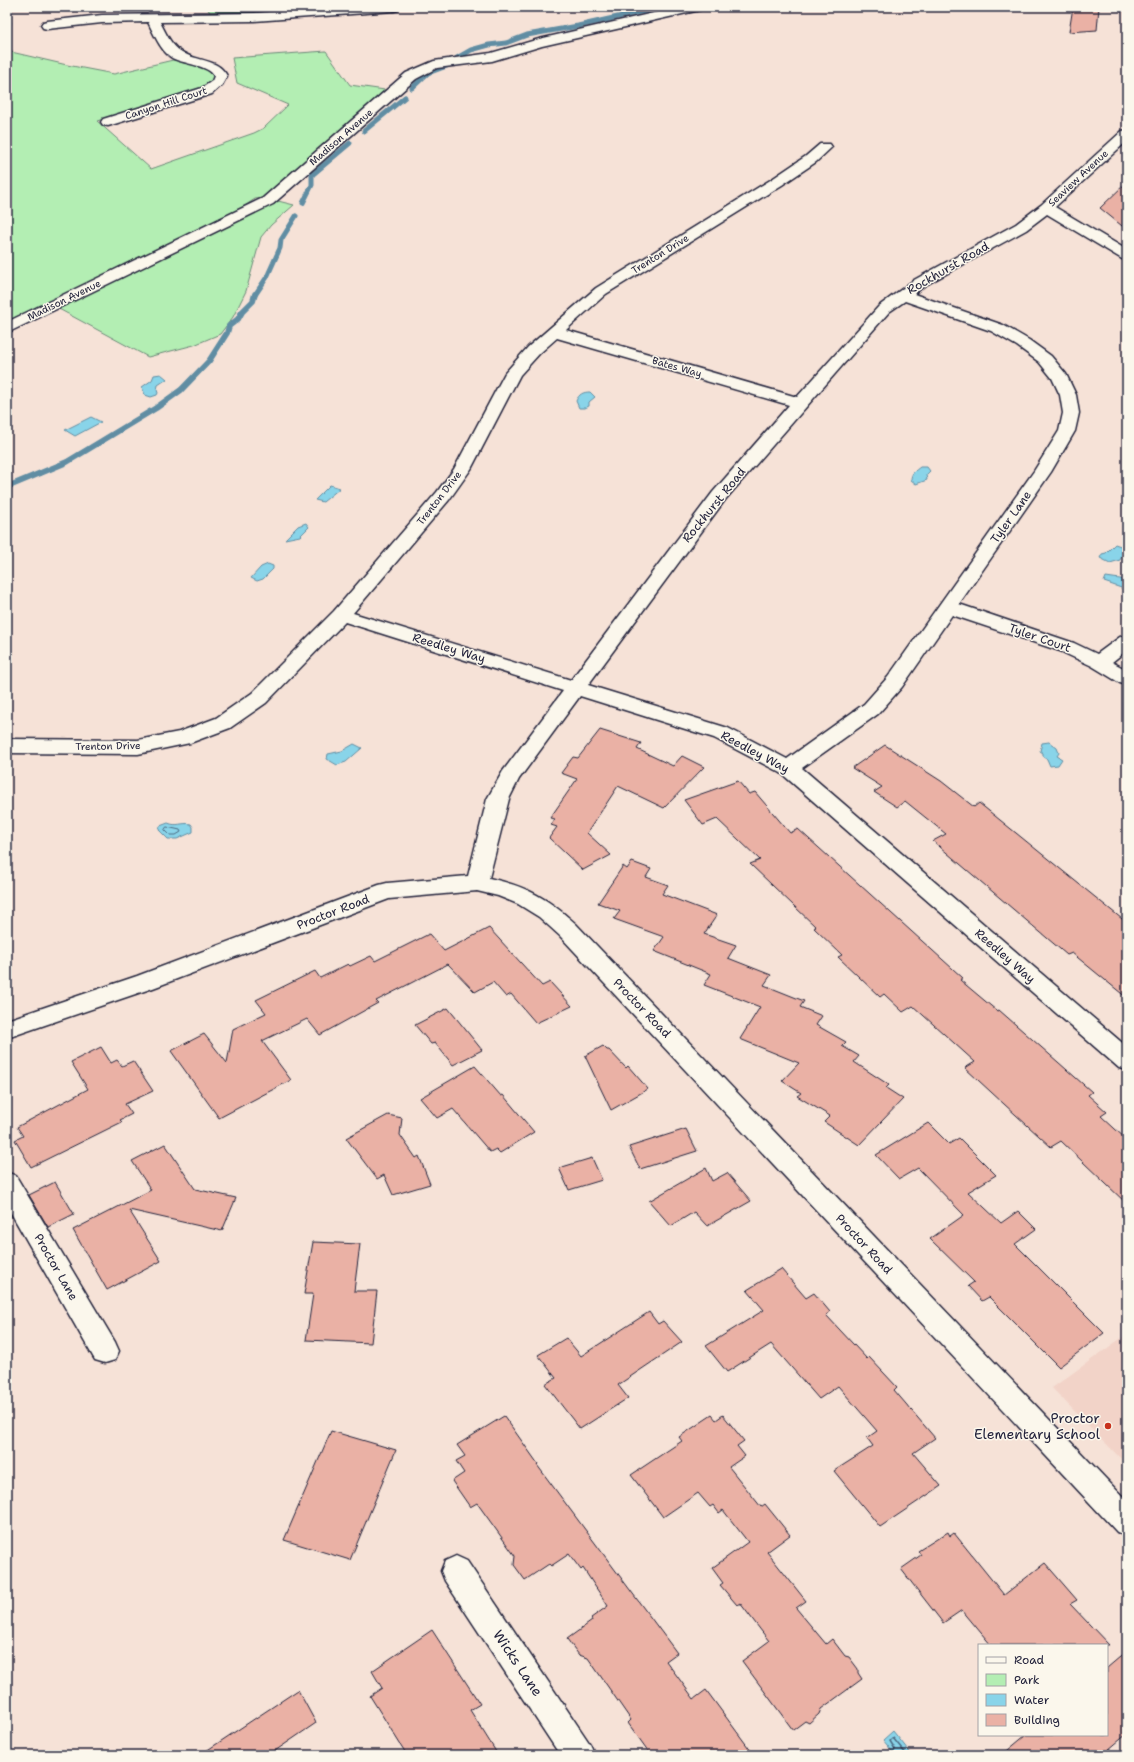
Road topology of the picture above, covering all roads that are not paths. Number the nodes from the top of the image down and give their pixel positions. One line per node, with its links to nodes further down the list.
1 (394, 7): 3 (street)
2 (696, 7): 11 (street, Madison Avenue)
3 (153, 19): 4 (street); 5 (street, Canyon Hill Court)
4 (47, 25)
5 (108, 122)
6 (1127, 134): 8 (street, Seaview Avenue)
7 (824, 147): 12 (street, Trenton Drive)
8 (1046, 208): 9 (street, Seaview Avenue); 10 (street, Rockhurst Road)
9 (1127, 256)
10 (903, 294): 13 (street, Rockhurst Road); 14 (street, Tyler Lane)
11 (7, 328)
12 (555, 332): 13 (street, Bates Way); 15 (street, Trenton Drive)
13 (800, 402): 19 (street, Rockhurst Road)
14 (948, 607): 17 (street, Tyler Court); 21 (street, Tyler Lane)
15 (341, 615): 19 (street, Reedley Way); 20 (street, Trenton Drive)
16 (1127, 641): 17 (street)
17 (1099, 662): 18 (street, Tyler Court)
18 (1127, 679)
19 (577, 687): 21 (street, Reedley Way); 22 (street, Rockhurst Road)
20 (7, 746)
21 (788, 768): 24 (street, Reedley Way)
22 (477, 883): 23 (street, Proctor Road); 27 (street, Proctor Road)
23 (7, 1029)
24 (1127, 1061)
25 (7, 1183): 26 (street, Proctor Lane)
26 (105, 1351)
27 (1127, 1522)
28 (456, 1571): 29 (street, Wicks Lane)
29 (579, 1755)

